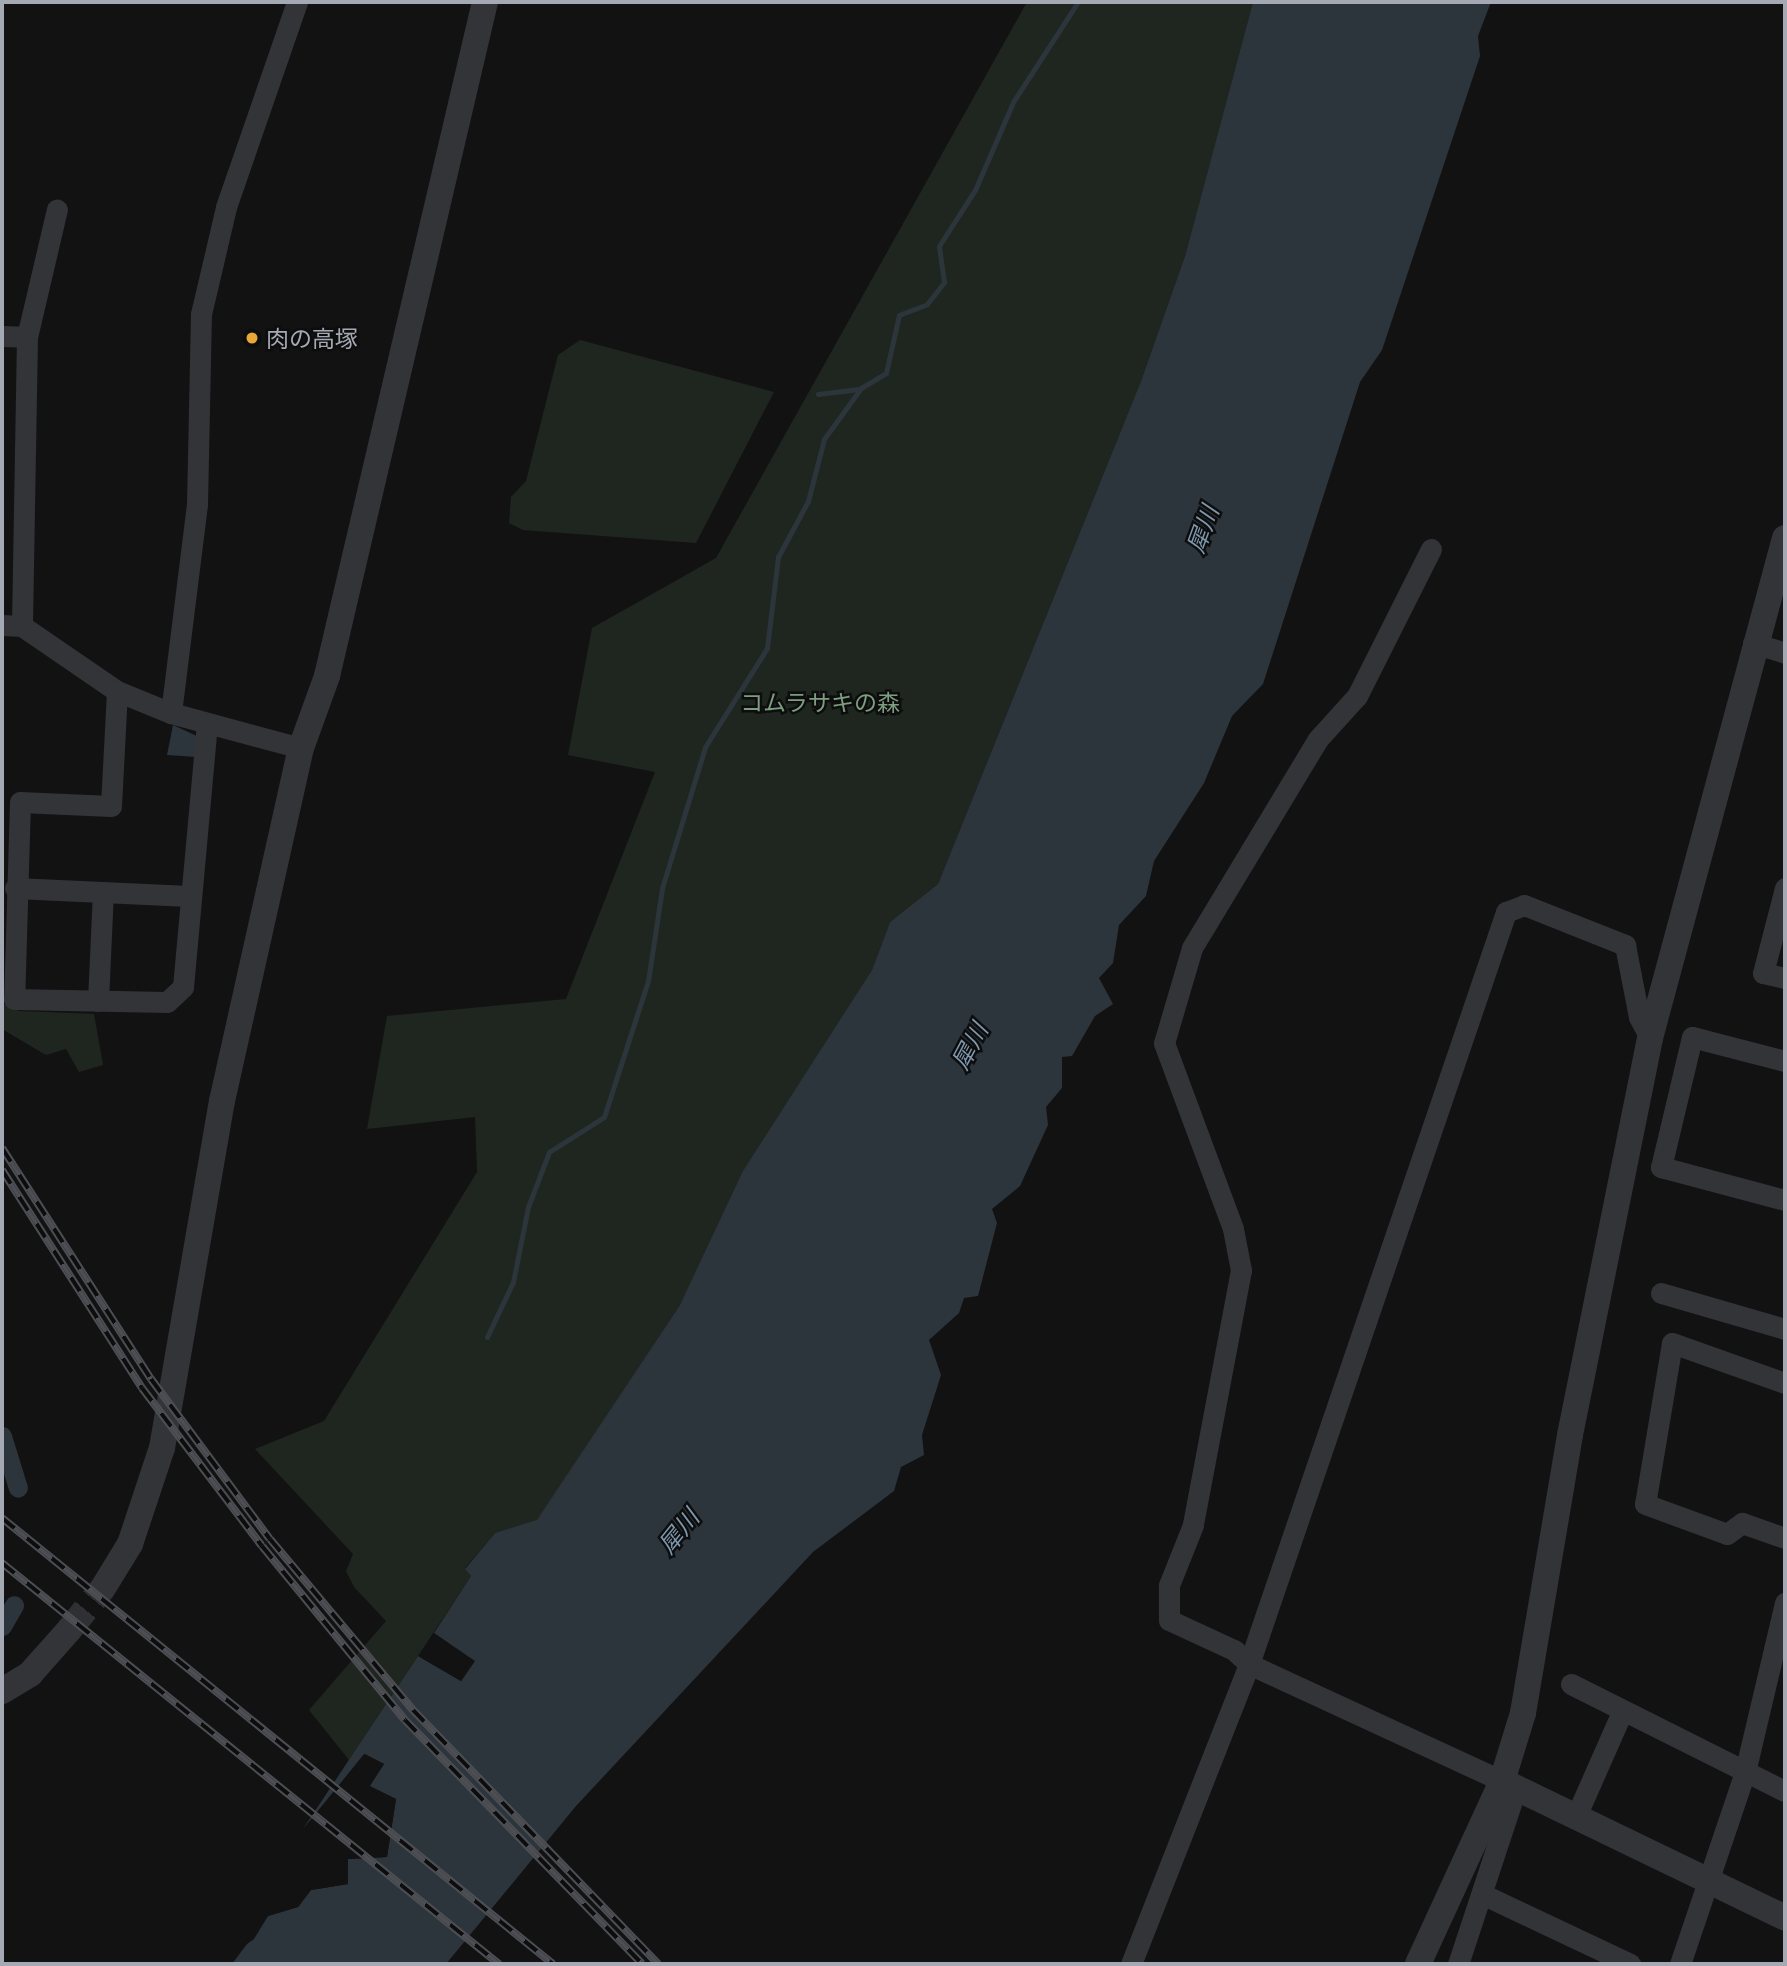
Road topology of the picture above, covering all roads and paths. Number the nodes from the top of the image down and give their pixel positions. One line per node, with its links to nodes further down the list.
1 (297, 2): 12 (street)
2 (485, 2): 14 (street)
3 (57, 209): 5 (street)
4 (2, 336): 5 (street)
5 (27, 337): 8 (street)
6 (1785, 538): 9 (street)
7 (1431, 549): 31 (street)
8 (12, 625): 11 (street)
9 (1753, 643): 10 (street); 21 (street)
10 (1785, 653)
11 (117, 691): 12 (street); 15 (street)
12 (171, 713): 13 (street)
13 (207, 724): 14 (street); 18 (street)
14 (301, 748): 28 (street)
15 (15, 888): 17 (street); 20 (street)
16 (1785, 888): 19 (street)
17 (103, 892): 18 (street); 20 (street)
18 (189, 896): 20 (street)
19 (1785, 978)
20 (98, 1001)
21 (1650, 1038): 31 (street); 36 (street)
22 (1785, 1061): 23 (street)
23 (1785, 1200)
24 (1661, 1293): 25 (street)
25 (1785, 1329)
26 (1785, 1383): 27 (street)
27 (1785, 1538)
28 (103, 1588)
29 (1785, 1604): 35 (street)
30 (69, 1630): 33 (street)
31 (1249, 1664): 36 (street); 42 (street)
32 (1571, 1684): 34 (street)
33 (2, 1691)
34 (1622, 1712): 35 (street); 38 (street)
35 (1745, 1772): 37 (street); 39 (street)
36 (1509, 1785): 38 (street); 40 (street); 43 (street)
37 (1785, 1791)
38 (1577, 1814): 39 (street)
39 (1707, 1879): 41 (street); 46 (street)
40 (1482, 1894): 44 (street); 45 (street)
41 (1785, 1918)
42 (1131, 1964)
43 (1418, 1964)
44 (1458, 1964)
45 (1630, 1964)
46 (1680, 1964)

